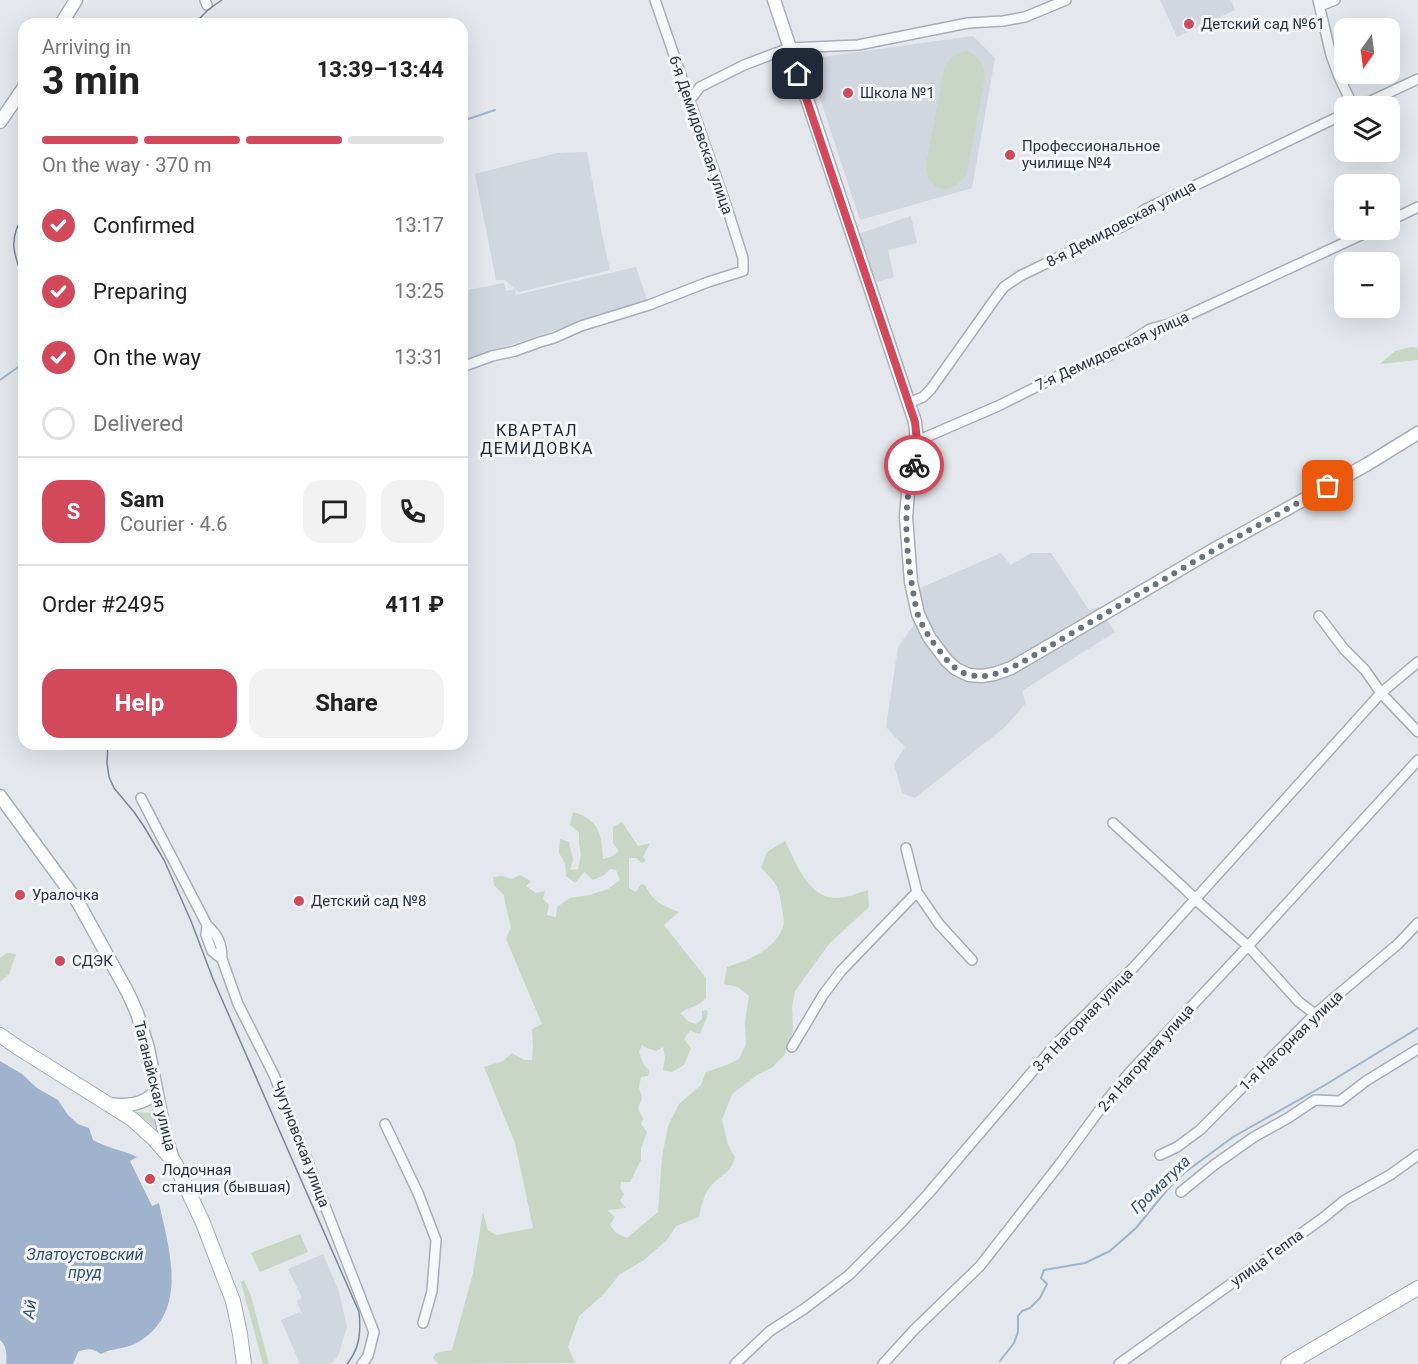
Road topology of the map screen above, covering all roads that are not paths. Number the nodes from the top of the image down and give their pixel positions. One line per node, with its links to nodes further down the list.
1 (76, 0): 7 (main road)
2 (655, 0): 13 (street, 6-я Демидовская улица)
3 (774, 0): 8 (main road)
4 (1066, 0): 8 (street)
5 (1335, 0): 6 (street)
6 (1319, 3): 11 (street)
7 (65, 18)
8 (789, 48): 13 (street); 20 (main road)
9 (1418, 80): 12 (street)
10 (18, 96): 15 (main road)
11 (1348, 96)
12 (1382, 96)
13 (690, 100): 19 (street, 6-я Демидовская улица)
14 (1334, 119): 20 (street, 8-я Демидовская улица)
15 (0, 122)
16 (1418, 207): 17 (street)
17 (1400, 216)
18 (1350, 240): 22 (street, 7-я Демидовская улица)
19 (468, 365)
20 (909, 404): 22 (main road)
21 (1418, 433): 22 (main road)
22 (917, 441)
23 (1319, 616): 25 (street)
24 (1418, 662): 25 (street, 3-я Нагорная улица)
25 (1382, 693): 26 (street); 33 (street, 3-я Нагорная улица)
26 (1418, 732)
27 (1418, 760): 35 (street, 2-я Нагорная улица)
28 (0, 796): 41 (main road, Таганайская улица)
29 (141, 798): 51 (street, Чугуновская улица)
30 (1113, 823): 33 (street)
31 (906, 848): 32 (street)
32 (917, 892): 36 (street); 39 (street)
33 (1196, 900): 35 (street); 52 (street, 3-я Нагорная улица)
34 (1418, 923): 37 (street, 1-я Нагорная улица)
35 (1248, 946): 37 (street); 53 (street, 2-я Нагорная улица)
36 (972, 960)
37 (1316, 1014): 44 (street, 1-я Нагорная улица)
38 (0, 1035): 42 (main road)
39 (792, 1047)
40 (1418, 1049): 47 (street)
41 (156, 1092): 42 (main road); 46 (main road, Таганайская улица)
42 (107, 1104): 46 (main road)
43 (385, 1124): 49 (street)
44 (1160, 1155)
45 (1418, 1155): 54 (street, улица Геппа)
46 (175, 1163): 50 (main road)
47 (1181, 1192)
48 (1418, 1288): 55 (main road)
49 (423, 1323)
50 (244, 1364)
51 (362, 1364)
52 (735, 1364)
53 (884, 1364)
54 (1119, 1364)
55 (1288, 1364)

